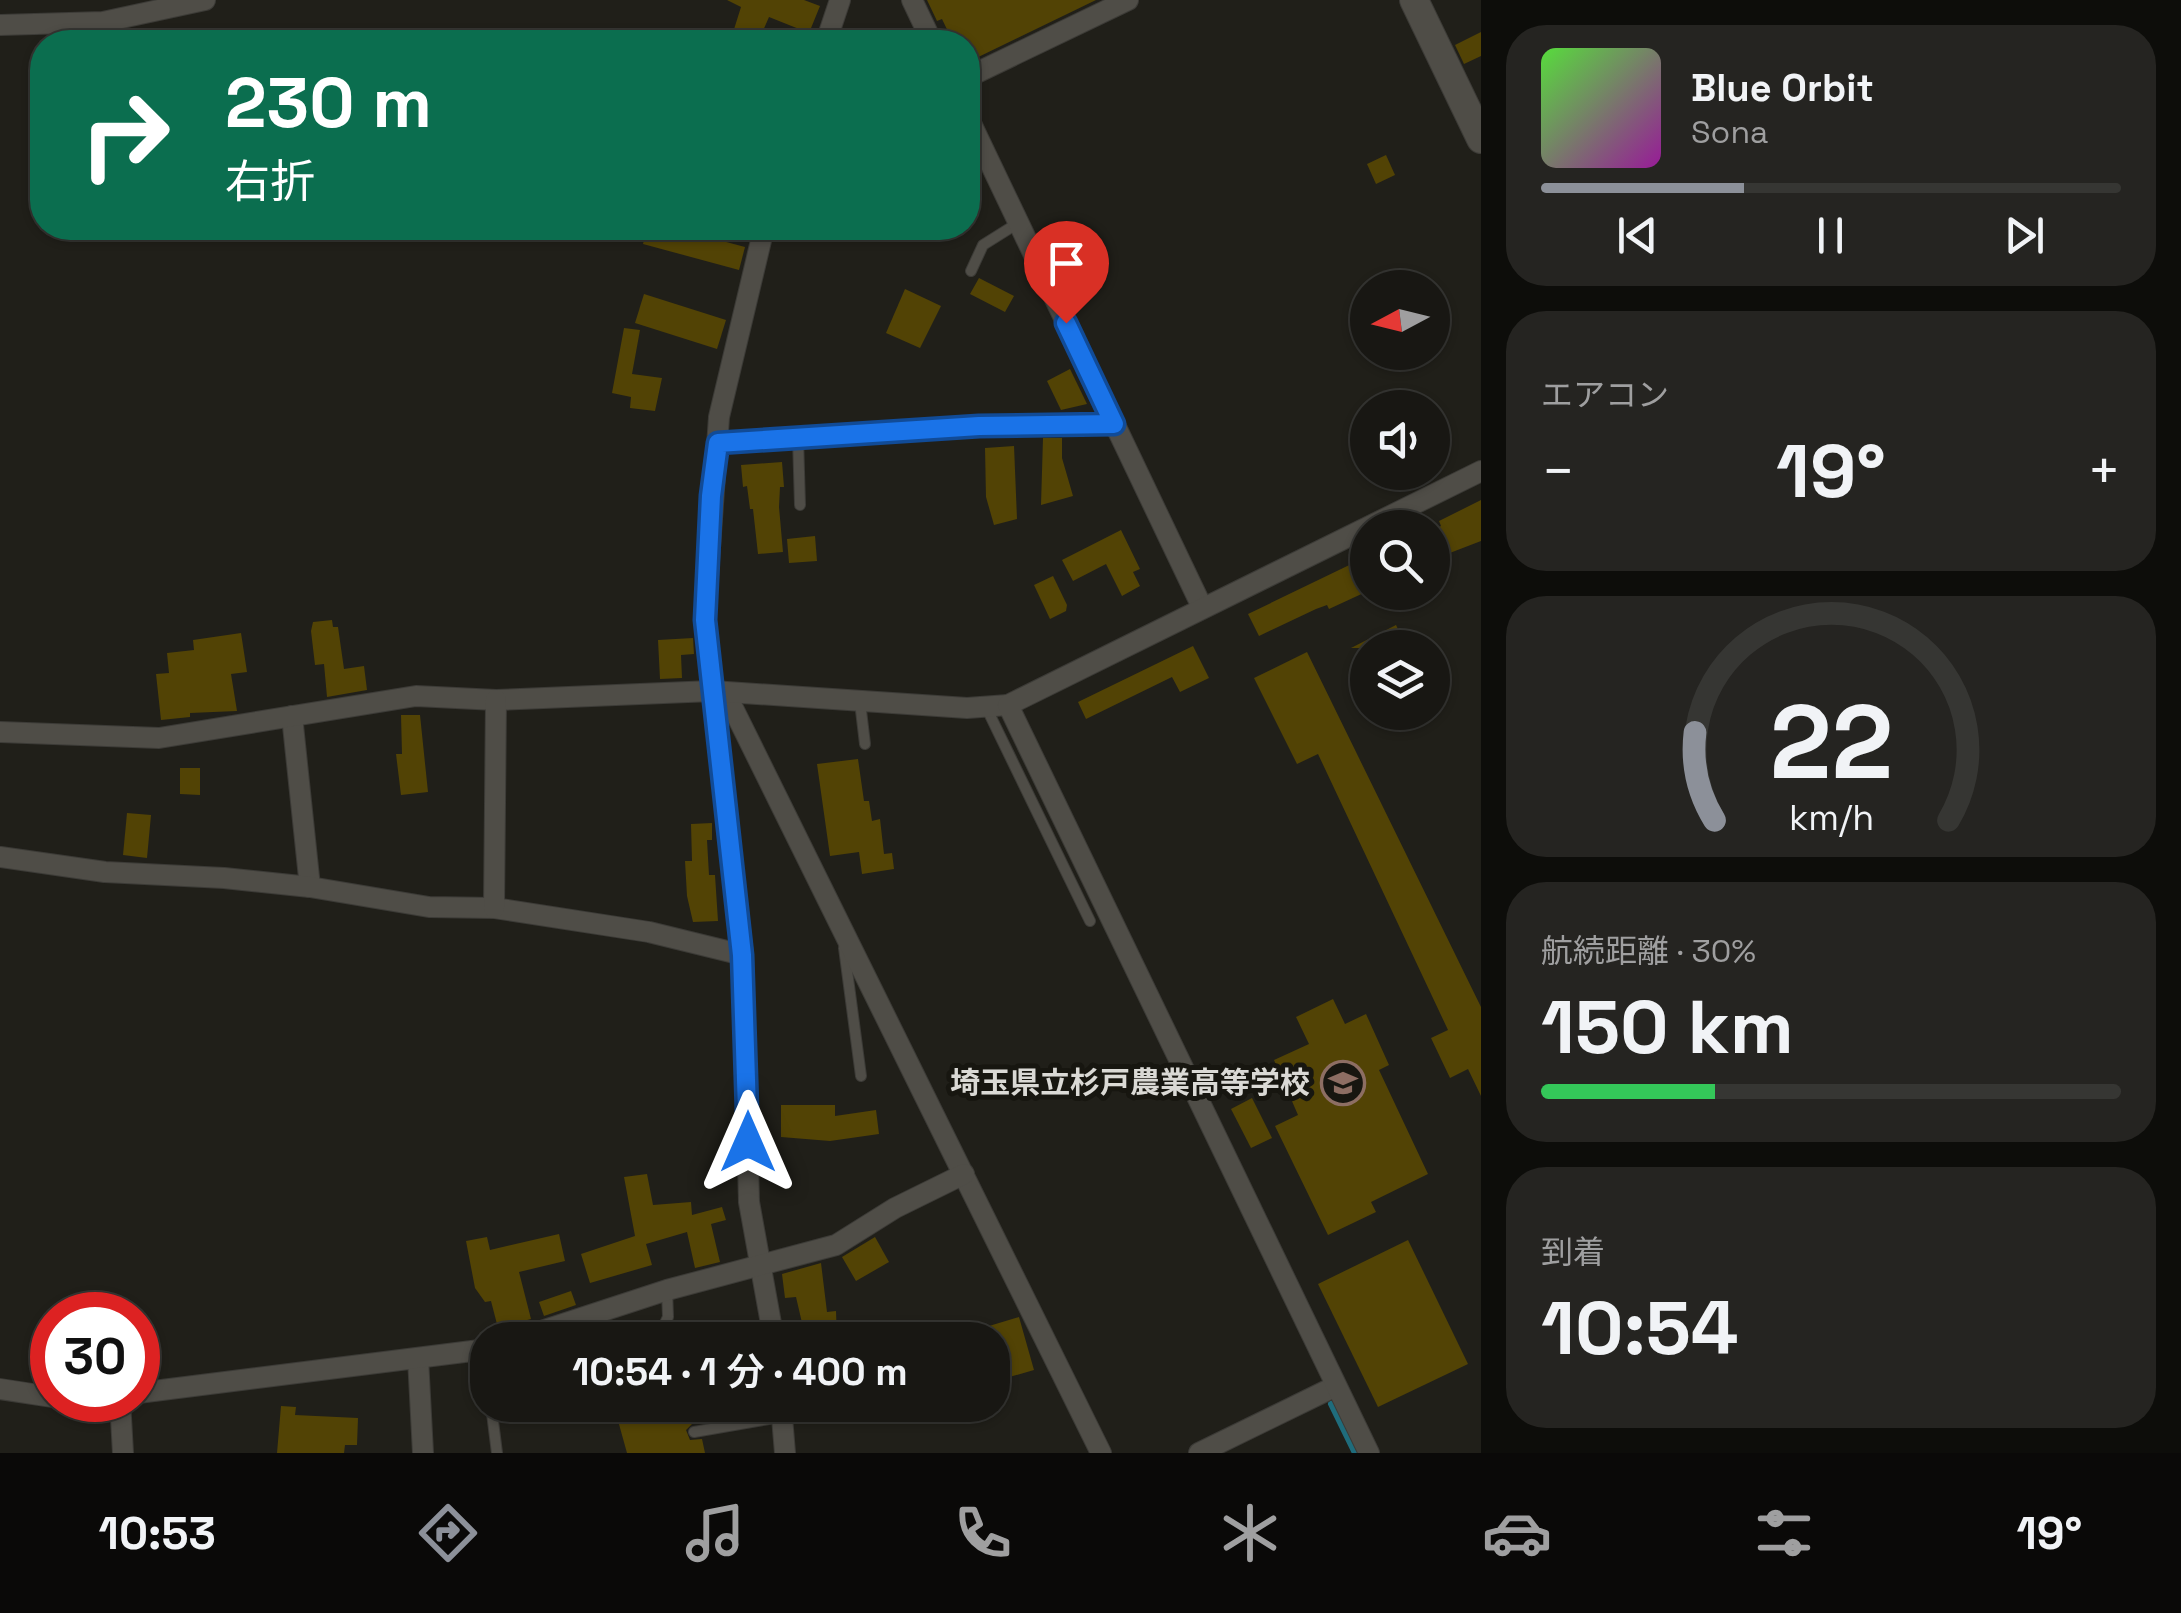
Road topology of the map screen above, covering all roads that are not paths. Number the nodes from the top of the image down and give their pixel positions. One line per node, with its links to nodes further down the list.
1 (205, 0): 6 (street)
2 (840, 0): 7 (street)
3 (912, 0): 8 (street)
4 (1128, 0): 9 (street)
5 (1414, 0): 10 (street)
6 (0, 25)
7 (830, 30)
8 (926, 30)
9 (980, 71)
10 (1481, 138)
11 (980, 142): 12 (street)
12 (1018, 223): 14 (lane); 15 (street)
13 (761, 240): 17 (street)
14 (971, 270)
15 (1114, 424): 16 (street); 20 (street)
16 (798, 438): 17 (street); 19 (lane)
17 (718, 443): 21 (street)
18 (1481, 471): 20 (street)
19 (800, 505)
20 (1202, 607): 24 (street)
21 (719, 692): 22 (street); 23 (street); 33 (street); 34 (street)
22 (496, 700): 26 (street); 31 (street)
23 (860, 702): 25 (street); 28 (lane)
24 (1008, 705): 25 (street); 44 (street)
25 (986, 706): 32 (lane)
26 (292, 716): 27 (street); 30 (street)
27 (0, 732)
28 (865, 744)
29 (0, 856): 30 (street)
30 (310, 888): 31 (street)
31 (494, 908): 34 (street)
32 (1090, 922)
33 (841, 926): 35 (lane); 36 (street)
34 (742, 955): 37 (street)
35 (861, 1076)
36 (964, 1174): 37 (street); 57 (street)
37 (760, 1263): 38 (street); 41 (street)
38 (667, 1290): 39 (street); 40 (lane)
39 (569, 1322)
40 (666, 1322)
41 (771, 1322)
42 (470, 1351): 43 (street)
43 (418, 1358): 46 (street); 54 (street)
44 (1336, 1386): 58 (street); 59 (street)
45 (0, 1389): 47 (street)
46 (160, 1390)
47 (30, 1394)
48 (121, 1422): 53 (street)
49 (493, 1422): 55 (lane)
50 (735, 1422): 52 (lane)
51 (782, 1422): 56 (street)
52 (694, 1432)
53 (123, 1453)
54 (424, 1453)
55 (497, 1453)
56 (785, 1453)
57 (1100, 1453)
58 (1199, 1453)
59 (1369, 1453)

